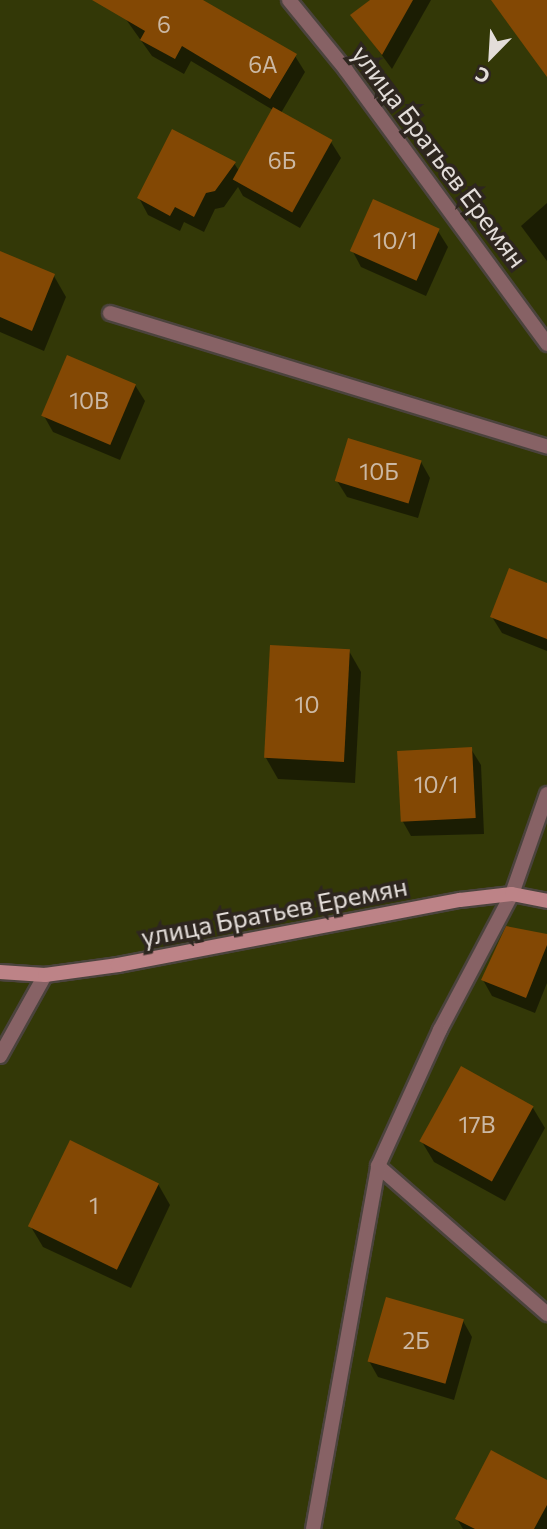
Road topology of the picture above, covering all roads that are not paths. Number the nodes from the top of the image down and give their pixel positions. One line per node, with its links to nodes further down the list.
1 (289, 0): 3 (street, улица Братьев Еремян)
2 (110, 313): 4 (street)
3 (547, 344)
4 (547, 447)
5 (547, 794): 6 (street)
6 (512, 894): 7 (street, улица Братьев Еремян); 9 (street, улица Братьев Еремян); 11 (street)
7 (547, 901)
8 (0, 972): 9 (street, улица Братьев Еремян)
9 (45, 975): 10 (street)
10 (0, 1056)
11 (378, 1166): 12 (street); 13 (street)
12 (547, 1314)
13 (313, 1529)

